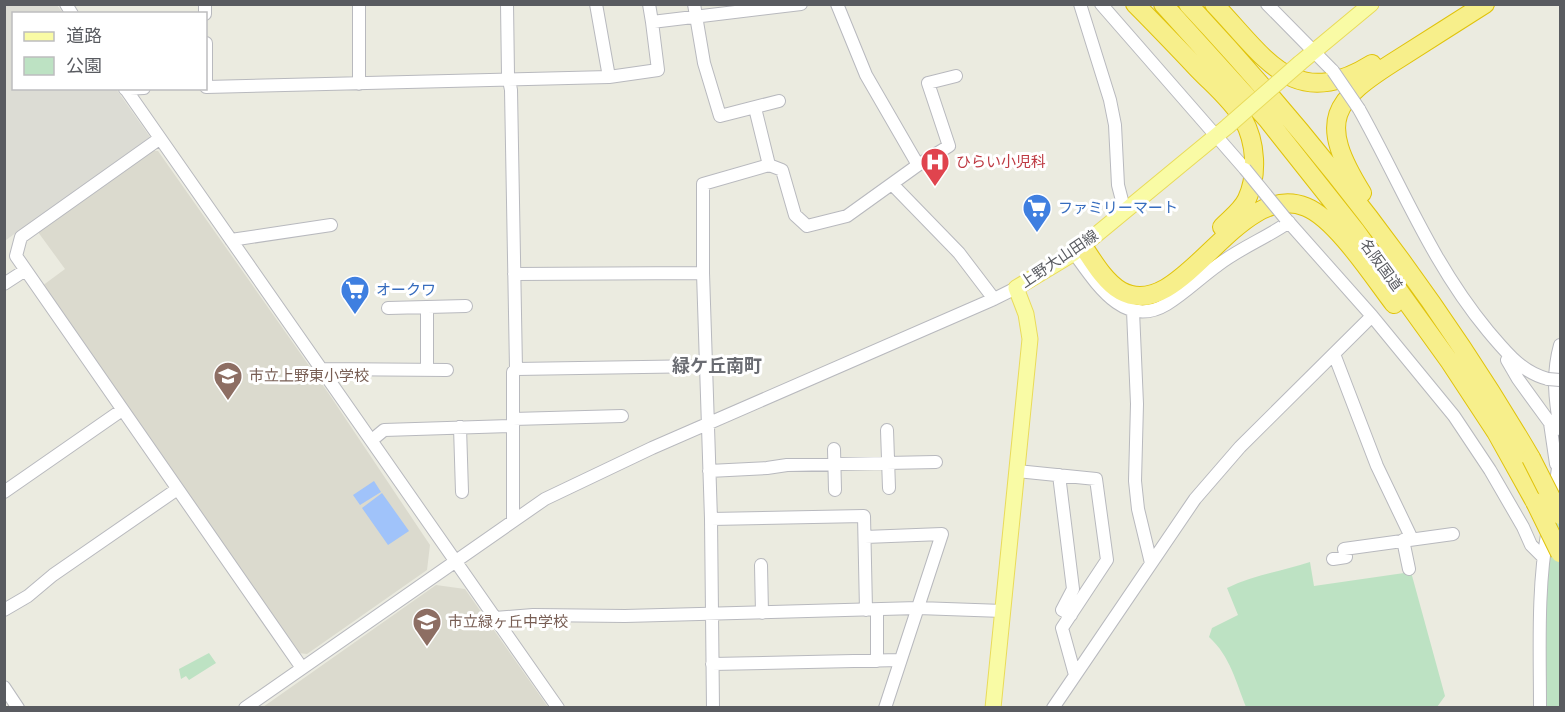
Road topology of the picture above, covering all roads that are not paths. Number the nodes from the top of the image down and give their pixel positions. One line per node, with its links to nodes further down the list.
1 (359, 4): 24 (street)
2 (507, 4): 23 (street)
3 (596, 4): 22 (street)
4 (649, 4): 19 (street)
5 (694, 4): 18 (street)
6 (801, 4): 18 (street)
7 (837, 4): 32 (street)
8 (1080, 4): 34 (street)
9 (1101, 4): 29 (street)
10 (1135, 4): 38 (highway)
11 (1163, 4): 67 (highway, 名阪国道)
12 (1188, 4): 59 (highway, 名阪国道)
13 (1214, 4): 16 (highway)
14 (1267, 4): 20 (street)
15 (1371, 4): 20 (main road, 上野大山田線)
16 (1466, 4)
17 (1485, 4): 59 (highway)
18 (696, 18): 19 (street); 28 (street)
19 (652, 22): 22 (street)
20 (1315, 52): 29 (main road, 上野大山田線, bridge); 50 (street, bridge)
21 (956, 76): 32 (street)
22 (609, 77): 23 (street)
23 (510, 80): 24 (street); 41 (street)
24 (359, 84): 25 (street)
25 (207, 87)
26 (126, 90): 30 (street)
27 (779, 100): 28 (street)
28 (755, 108): 31 (street)
29 (1222, 131): 34 (main road, 上野大山田線); 35 (street, bridge)
30 (159, 139): 37 (street); 39 (street)
31 (769, 165): 33 (street); 40 (street)
32 (918, 165): 33 (street)
33 (892, 184): 44 (street)
34 (1125, 212): 38 (main road, 上野大山田線)
35 (1287, 220): 48 (street); 49 (street)
36 (331, 225): 37 (street)
37 (231, 240): 54 (street)
38 (1083, 246): 43 (main road, 上野大山田線); 48 (street); 67 (highway)
39 (24, 271): 42 (street); 60 (street)
40 (703, 273): 41 (street); 53 (street)
41 (514, 274): 55 (street)
42 (4, 284)
43 (1016, 288): 44 (street); 75 (main road, 上野大山田線)
44 (994, 299): 63 (street)
45 (466, 306): 46 (street)
46 (427, 307): 47 (street); 56 (street)
47 (388, 308)
48 (1133, 311): 92 (street)
49 (1372, 316): 52 (street); 89 (street)
50 (1498, 344): 58 (street); 77 (street)
51 (1560, 345): 65 (street)
52 (1334, 354): 88 (street); 92 (street)
53 (706, 366): 55 (street); 63 (street)
54 (320, 369): 56 (street); 68 (street)
55 (516, 369): 62 (street)
56 (427, 370): 57 (street)
57 (447, 370)
58 (1554, 380)
59 (1502, 408): 83 (highway, 名阪国道, bridge)
60 (122, 410): 79 (street); 81 (street)
61 (622, 416): 62 (street)
62 (512, 422): 64 (street); 85 (street)
63 (708, 424): 74 (street); 85 (street)
64 (460, 427): 68 (street); 82 (street)
65 (1560, 429)
66 (887, 430): 72 (street)
67 (1496, 432): 89 (highway, 名阪国道, bridge)
68 (372, 440): 91 (street)
69 (834, 448): 73 (street)
70 (1560, 454): 77 (street)
71 (936, 462): 72 (street)
72 (888, 463): 73 (street); 78 (street)
73 (834, 464): 74 (street); 80 (street)
74 (709, 471): 84 (street)
75 (1017, 471): 76 (street); 98 (main road, 上野大山田線)
76 (1059, 475): 101 (street); 101 (street)
77 (1557, 477): 89 (street)
78 (889, 488)
79 (177, 490): 96 (street); 106 (street)
80 (835, 490)
81 (4, 492)
82 (462, 492)
83 (1560, 515)
84 (711, 519): 87 (street); 100 (street)
85 (513, 520): 91 (street)
86 (1453, 534): 88 (street)
87 (865, 537): 95 (street); 97 (street)
88 (1408, 540): 90 (street); 94 (street)
89 (1552, 555): 116 (street)
90 (1333, 559)
91 (455, 562): 102 (street); 106 (street)
92 (1151, 563): 107 (street)
93 (761, 565): 99 (street)
94 (1409, 569)
95 (918, 608): 97 (street); 98 (street); 103 (street)
96 (4, 610)
97 (871, 610): 99 (street); 104 (street)
98 (1003, 611): 114 (main road, 上野大山田線)
99 (762, 613): 100 (street)
100 (710, 614): 102 (street); 105 (street)
101 (1071, 615): 107 (street)
102 (495, 618): 111 (street)
103 (900, 660): 104 (street); 113 (street)
104 (877, 662): 105 (street)
105 (712, 664): 112 (street)
106 (302, 668): 110 (street)
107 (1075, 675): 115 (street)
108 (4, 687): 109 (street)
109 (18, 708)
110 (245, 708)
111 (558, 708)
112 (713, 708)
113 (885, 708)
114 (993, 708)
115 (1053, 708)
116 (1540, 708)

